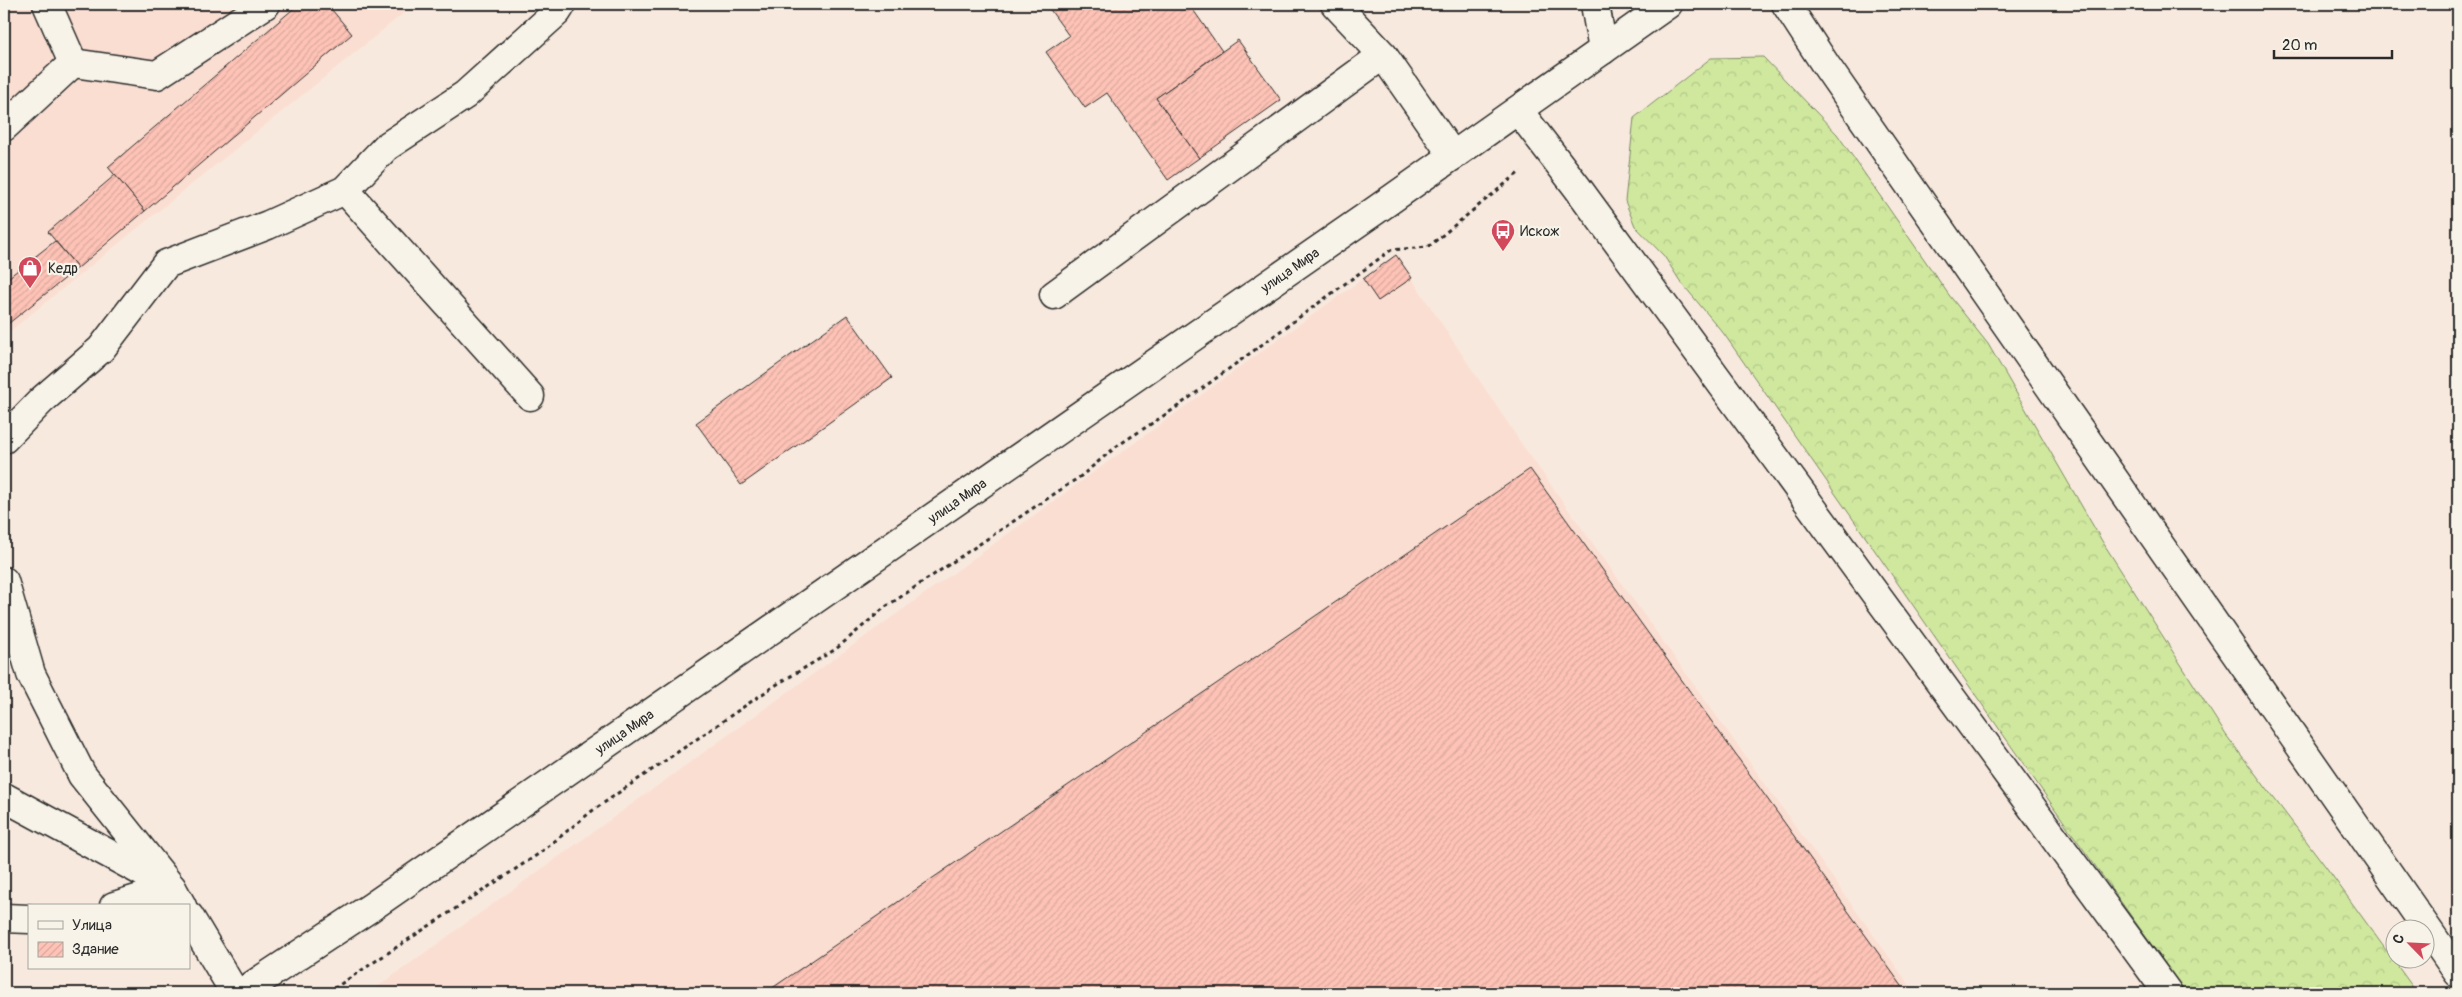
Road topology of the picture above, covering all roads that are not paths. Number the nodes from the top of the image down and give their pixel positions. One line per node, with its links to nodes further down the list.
1 (47, 4): 10 (street)
2 (266, 4): 10 (street)
3 (562, 4): 14 (street)
4 (1335, 4): 9 (street)
5 (1595, 4): 8 (street)
6 (1668, 4): 8 (street, улица Мира)
7 (1786, 4): 25 (street)
8 (1603, 50): 11 (street, улица Мира)
9 (1383, 55): 13 (street); 15 (street)
10 (73, 63): 12 (street)
11 (1518, 110): 13 (street, улица Мира); 28 (street)
12 (4, 127)
13 (1452, 156): 27 (street, улица Мира)
14 (345, 190): 16 (street); 17 (street)
15 (1054, 295)
16 (530, 396)
17 (4, 439)
18 (4, 581): 20 (street)
19 (4, 797): 20 (street)
20 (177, 897): 21 (street)
21 (128, 904)
22 (4, 918): 24 (street)
23 (190, 918): 26 (street)
24 (28, 919)
25 (2458, 973)
26 (236, 993)
27 (241, 993)
28 (2168, 993)

